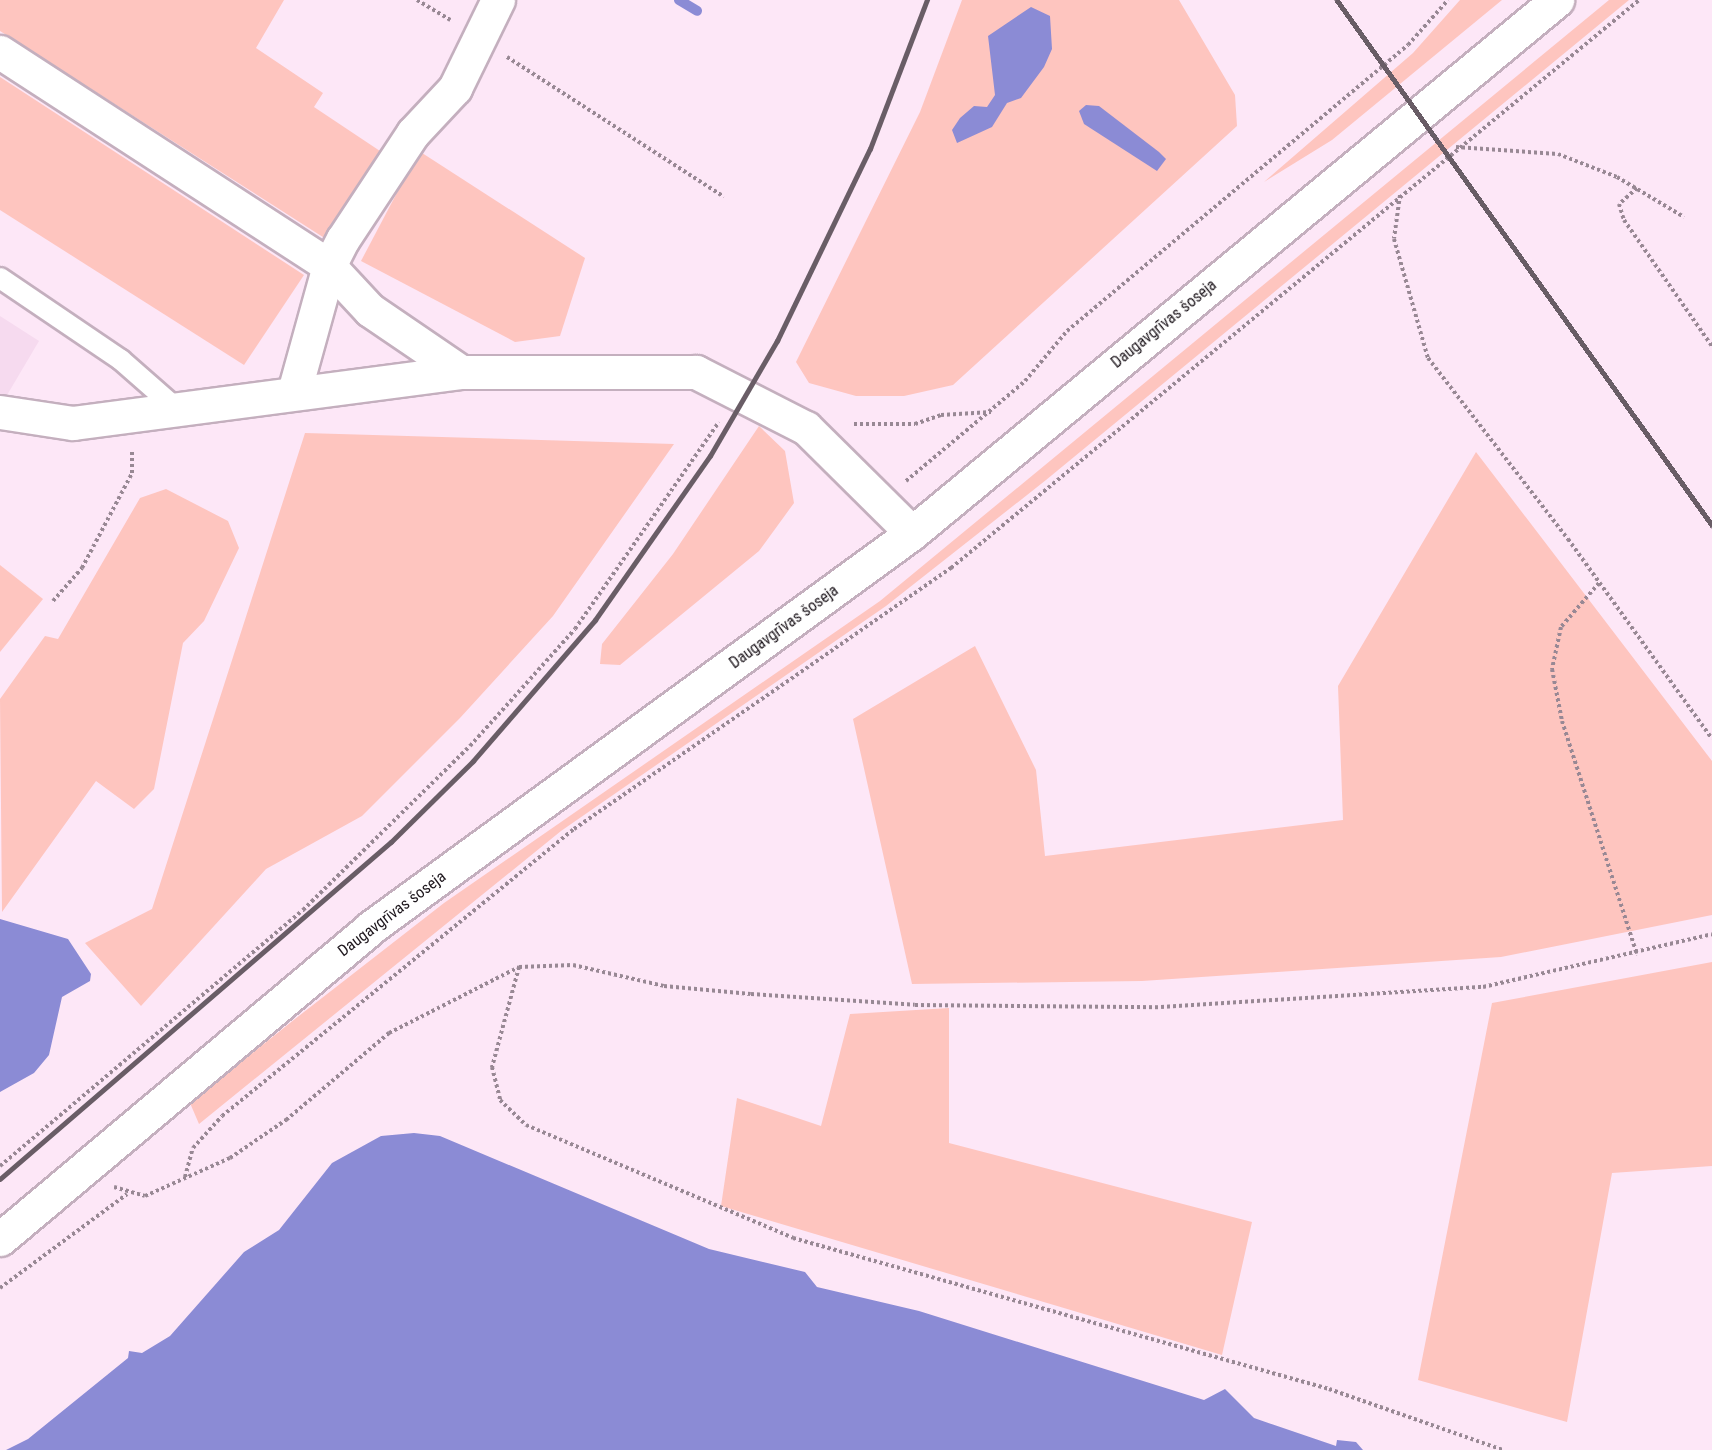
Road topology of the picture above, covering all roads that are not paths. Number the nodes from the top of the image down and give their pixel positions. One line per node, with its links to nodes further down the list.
1 (498, 0): 4 (street)
2 (1557, 0): 10 (street, Daugavgrīvas šoseja)
3 (0, 52): 4 (street)
4 (329, 266): 6 (street); 7 (street)
5 (0, 278): 8 (lane)
6 (462, 372): 7 (street); 10 (street)
7 (294, 392): 8 (street)
8 (178, 411): 9 (street)
9 (0, 412)
10 (912, 533): 11 (street, Daugavgrīvas šoseja)
11 (0, 1239)

